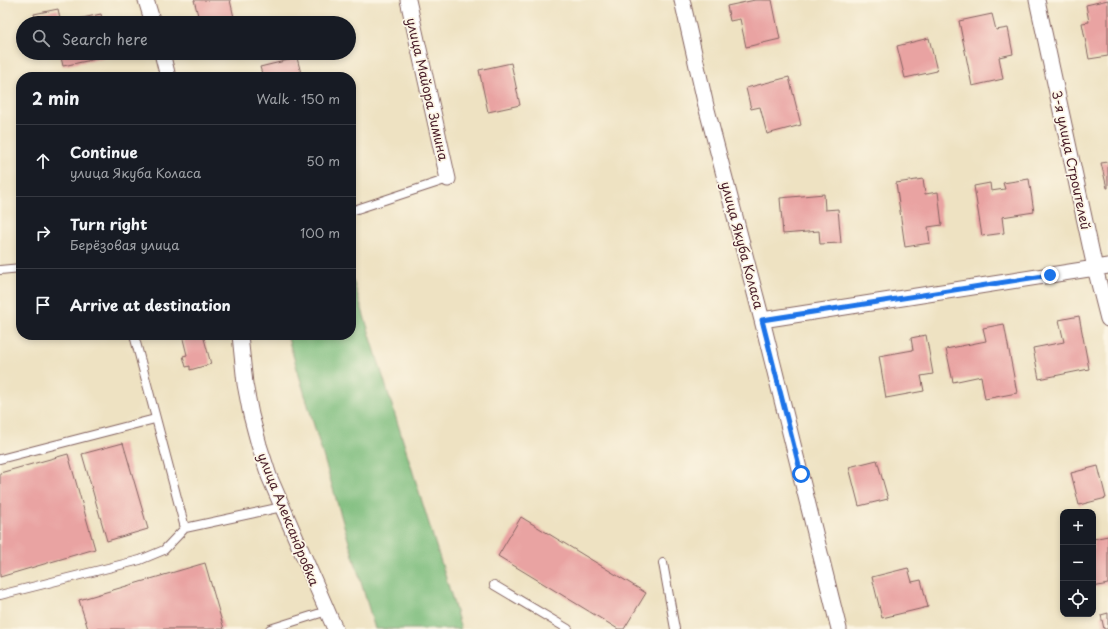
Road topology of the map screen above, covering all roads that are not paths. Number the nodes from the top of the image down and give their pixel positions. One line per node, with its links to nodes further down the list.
1 (146, 0): 5 (street)
2 (408, 0): 8 (street, улица Майора Зимина)
3 (682, 0): 14 (street, улица Якуба Коласа)
4 (1037, 0): 10 (street, 3-я улица Строителей)
5 (151, 16)
6 (164, 60): 7 (street)
7 (167, 72)
8 (448, 178): 9 (lane)
9 (356, 208)
10 (1102, 267): 13 (street, 3-я улица Строителей); 14 (street)
11 (16, 268): 12 (lane)
12 (0, 270)
13 (1108, 319)
14 (762, 320): 29 (street, улица Якуба Коласа)
15 (135, 340): 17 (lane)
16 (241, 340): 19 (street, улица Александровка)
17 (155, 418): 18 (lane); 20 (lane)
18 (0, 459)
19 (282, 507): 20 (lane); 24 (street, улица Александровка)
20 (185, 528): 23 (lane)
21 (662, 563): 28 (lane)
22 (494, 585): 27 (lane)
23 (0, 595)
24 (327, 611): 25 (lane); 26 (street, улица Александровка)
25 (270, 629)
26 (335, 629)
27 (568, 629)
28 (675, 629)
29 (839, 629)

